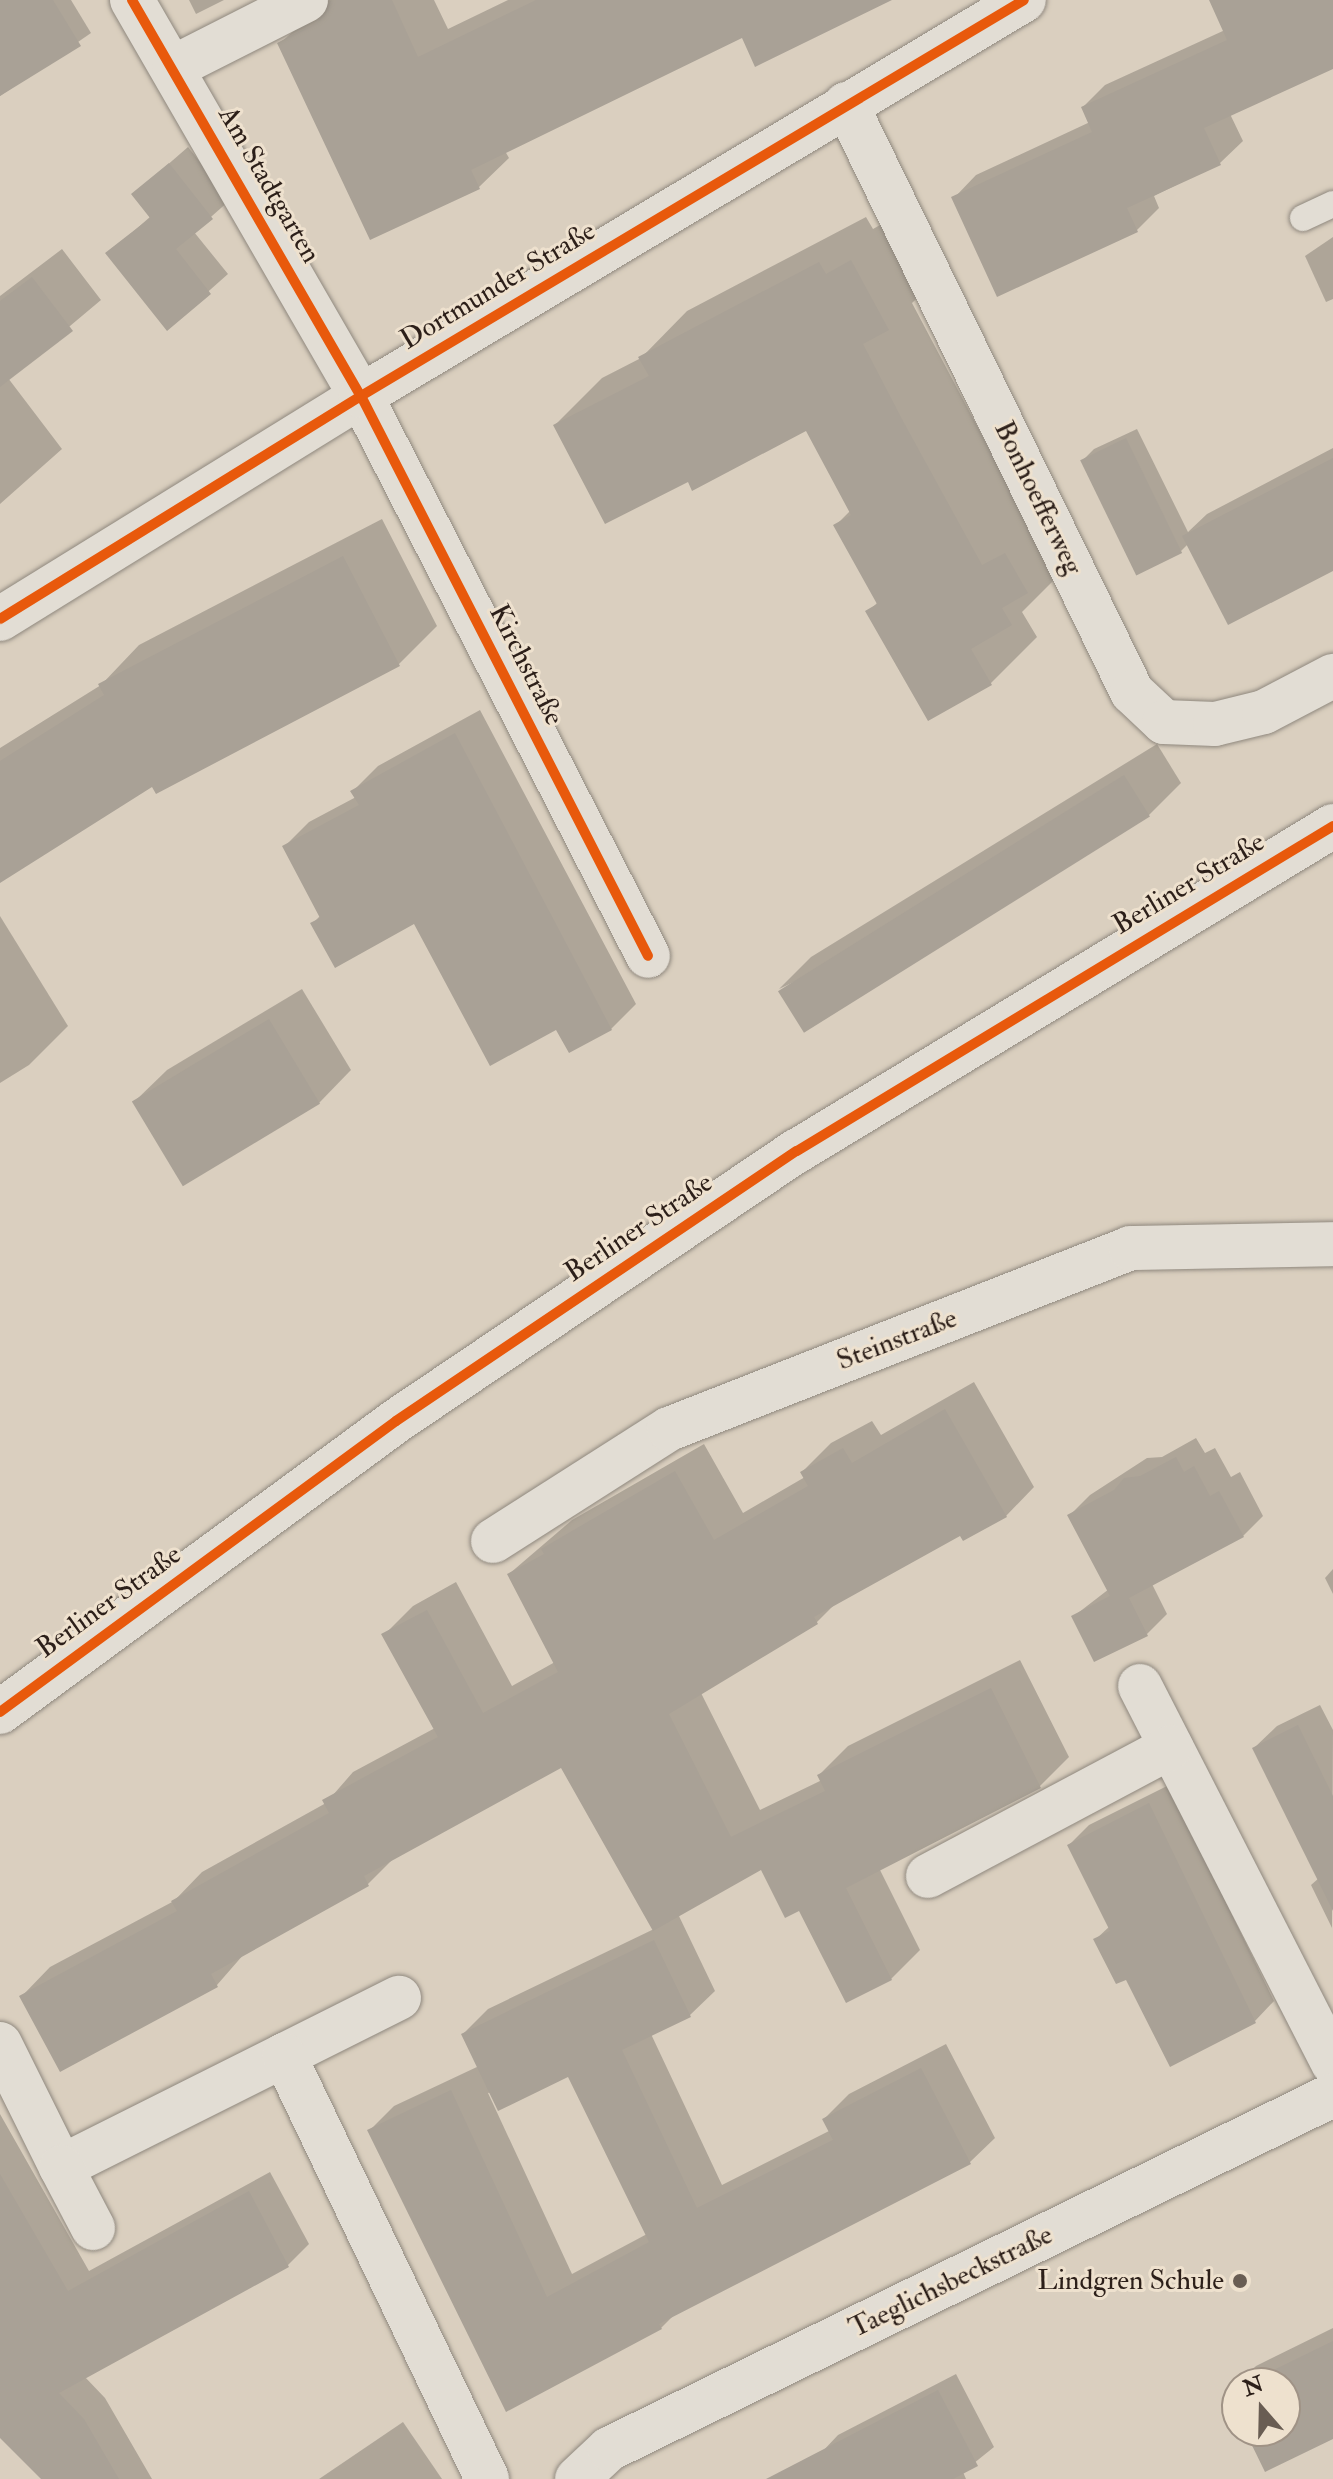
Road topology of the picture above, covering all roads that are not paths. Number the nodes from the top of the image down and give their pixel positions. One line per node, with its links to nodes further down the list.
1 (132, 0): 4 (street, Am Stadtgarten)
2 (306, 0): 4 (street)
3 (1024, 0): 5 (street, Dortmunder Straße)
4 (174, 67): 8 (street, Am Stadtgarten)
5 (846, 104): 8 (street, Dortmunder Straße); 10 (street, Bonhoefferweg)
6 (1333, 204): 7 (lane)
7 (1303, 218)
8 (361, 396): 9 (street, Dortmunder Straße); 12 (street, Kirchstraße)
9 (0, 619)
10 (1333, 676)
11 (1333, 826): 16 (street, Berliner Straße)
12 (648, 956)
13 (1333, 1244): 14 (street, Steinstraße)
14 (493, 1541)
15 (1140, 1686): 17 (street)
16 (0, 1712)
17 (1171, 1747): 18 (street); 22 (street)
18 (928, 1876)
19 (399, 1998): 21 (street)
20 (0, 2044): 24 (street)
21 (284, 2055): 24 (street); 26 (street)
22 (1333, 2063)
23 (1333, 2095): 27 (street, Taeglichsbeckstraße)
24 (61, 2167): 25 (street)
25 (93, 2228)
26 (487, 2479)
27 (577, 2479)

